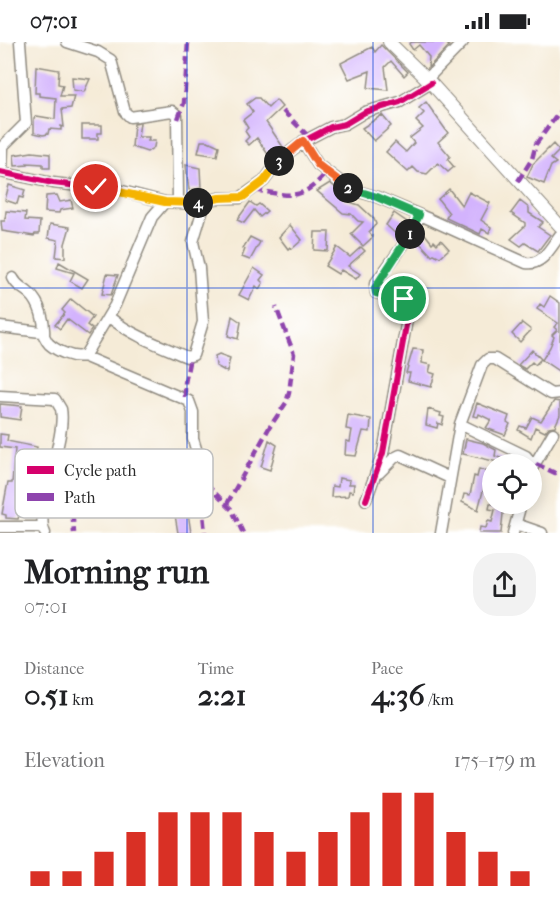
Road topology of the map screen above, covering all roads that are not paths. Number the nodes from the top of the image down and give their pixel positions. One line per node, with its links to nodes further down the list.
1 (20, 42): 7 (street)
2 (67, 42): 8 (street)
3 (389, 42): 5 (main road)
4 (463, 42): 5 (street)
5 (429, 81): 6 (street); 12 (main road)
6 (303, 141): 10 (street); 11 (street)
7 (1, 172): 9 (street)
8 (178, 201): 9 (street); 10 (street)
9 (165, 202): 15 (street)
10 (205, 202): 15 (street)
11 (419, 215): 13 (street); 27 (street)
12 (560, 226)
13 (560, 236)
14 (13, 278): 17 (street)
15 (109, 318): 18 (street)
16 (0, 327): 17 (street)
17 (45, 335): 18 (street)
18 (83, 356): 24 (street)
19 (560, 393): 21 (street)
20 (0, 396): 23 (street)
21 (460, 424): 25 (street); 28 (street)
22 (553, 433): 26 (street)
23 (55, 449)
24 (196, 449)
25 (522, 454)
26 (541, 454)
27 (376, 476): 28 (street); 29 (street)
28 (450, 478): 34 (street)
29 (366, 500)
30 (518, 514): 32 (street)
31 (0, 527): 33 (street)
32 (514, 529): 35 (street)
33 (43, 530)
34 (441, 533)
35 (542, 533)

